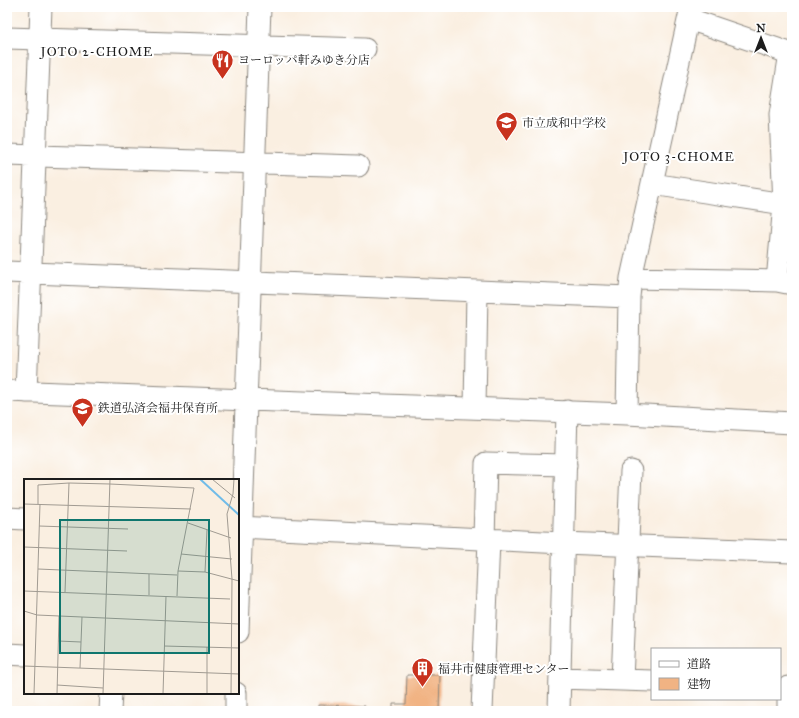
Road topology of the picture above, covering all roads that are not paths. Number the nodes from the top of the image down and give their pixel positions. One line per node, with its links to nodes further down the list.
1 (41, 7): 5 (street)
2 (260, 7): 6 (street)
3 (690, 13): 8 (street); 13 (street)
4 (7, 38): 5 (street)
5 (40, 39): 6 (street); 10 (street)
6 (258, 46): 7 (street); 11 (street)
7 (365, 49)
8 (791, 54): 14 (street)
9 (7, 155): 10 (street)
10 (36, 156): 11 (street); 16 (street)
11 (254, 163): 12 (street); 17 (street)
12 (358, 166)
13 (652, 184): 14 (street); 19 (street)
14 (788, 204): 18 (street)
15 (7, 272): 16 (street)
16 (31, 273): 17 (street); 21 (street)
17 (250, 282): 20 (street); 22 (street)
18 (785, 282): 19 (street)
19 (630, 288): 20 (street); 25 (street)
20 (476, 291): 23 (street)
21 (17, 392): 22 (street)
22 (246, 400): 23 (street); 31 (street)
23 (475, 408): 24 (street)
24 (567, 412): 25 (street); 27 (street)
25 (627, 414): 26 (street)
26 (792, 423)
27 (566, 465): 32 (street); 33 (street)
28 (631, 471): 34 (street)
29 (7, 518): 30 (street)
30 (24, 519)
31 (240, 527): 32 (street); 36 (street)
32 (487, 540): 33 (street); 47 (street)
33 (563, 543): 34 (street); 39 (street)
34 (628, 546): 35 (street); 40 (street)
35 (792, 552)
36 (239, 580)
37 (7, 654): 38 (street)
38 (24, 655)
39 (560, 678): 40 (street); 48 (street)
40 (622, 680): 41 (street)
41 (651, 681)
42 (787, 687): 49 (street)
43 (111, 694): 45 (street)
44 (236, 694): 46 (street)
45 (110, 711)
46 (236, 711)
47 (482, 711)
48 (559, 711)
49 (788, 711)

